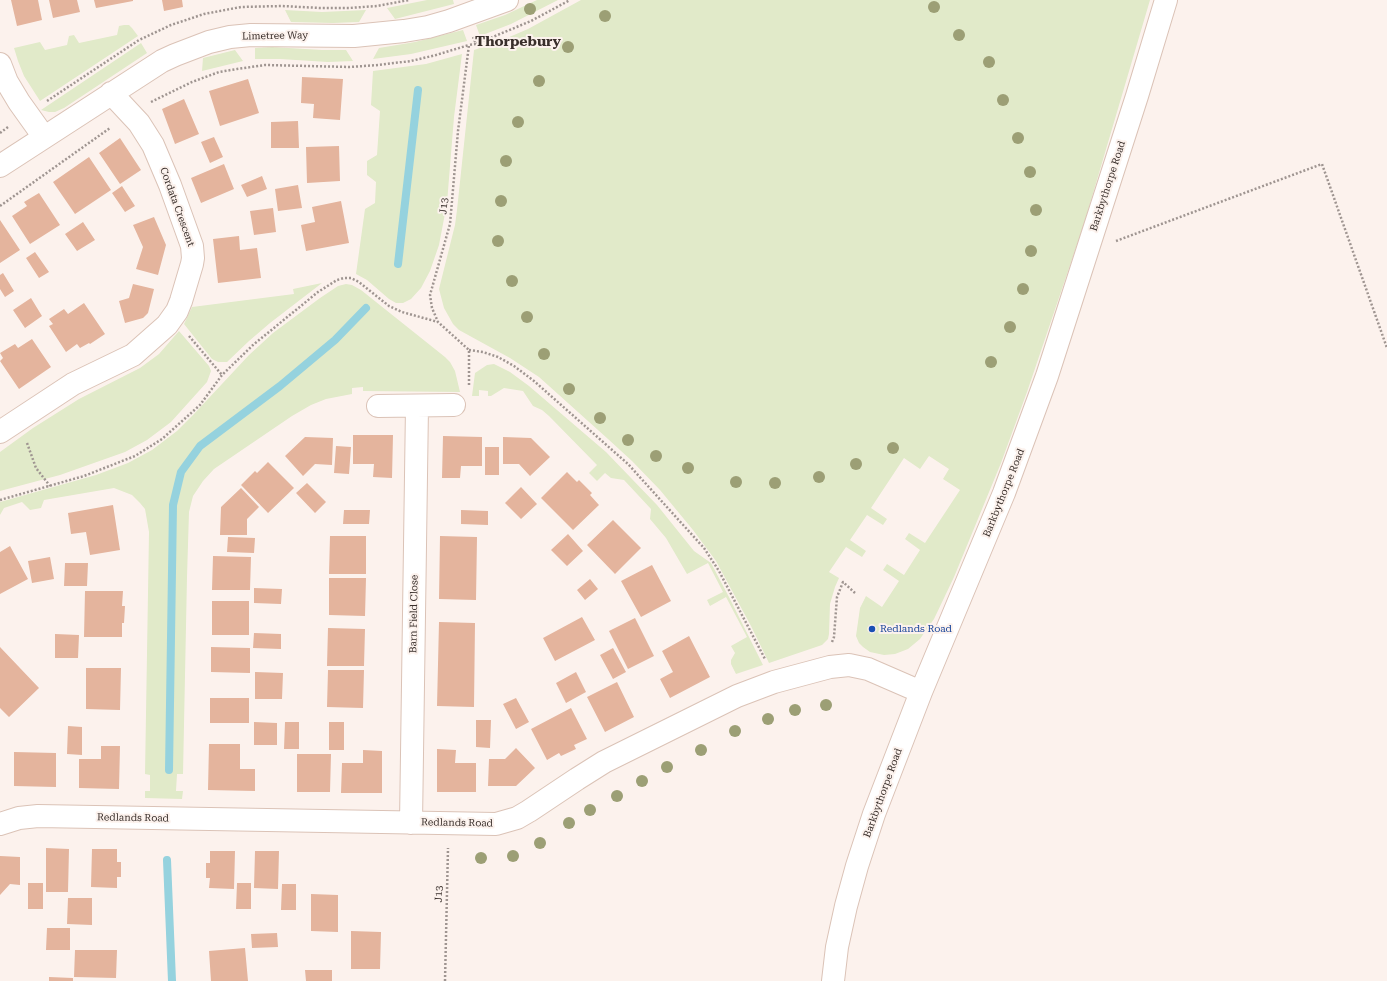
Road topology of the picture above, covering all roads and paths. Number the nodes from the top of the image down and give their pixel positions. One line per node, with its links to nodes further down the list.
1 (508, 0): 4 (street, Limetree Way)
2 (570, 0): 5 (path)
3 (1166, 0): 13 (street, Barkbythorpe Road)
4 (466, 16): 5 (path); 8 (street, Limetree Way)
5 (476, 44): 6 (path)
6 (469, 45): 9 (path); 15 (path, J13)
7 (0, 64): 10 (street)
8 (111, 93): 9 (street, Cordata Crescent); 10 (street, Limetree Way)
9 (131, 113): 12 (path); 14 (street, Cordata Crescent)
10 (44, 137): 11 (street, Limetree Way)
11 (0, 166)
12 (0, 206)
13 (1087, 252): 16 (path); 30 (street, Barkbythorpe Road)
14 (173, 318): 18 (path); 23 (street, Cordata Crescent)
15 (438, 322): 17 (path, J13); 18 (path)
16 (1387, 348)
17 (469, 350): 19 (path); 29 (path)
18 (222, 375): 25 (path)
19 (469, 389)
20 (378, 406): 21 (street)
21 (417, 406): 22 (street); 31 (street, Barn Field Close)
22 (454, 406)
23 (18, 420): 24 (street, Cordata Crescent); 25 (path)
24 (0, 432)
25 (50, 486): 26 (path)
26 (0, 500)
27 (855, 593): 28 (path)
28 (829, 646)
29 (774, 682): 30 (street, Redlands Road); 33 (street, Redlands Road)
30 (921, 692): 34 (street, Barkbythorpe Road)
31 (411, 823): 32 (street, Redlands Road); 33 (street, Redlands Road)
32 (0, 824)
33 (448, 824): 35 (path, J13)
34 (828, 978)
35 (445, 981)

